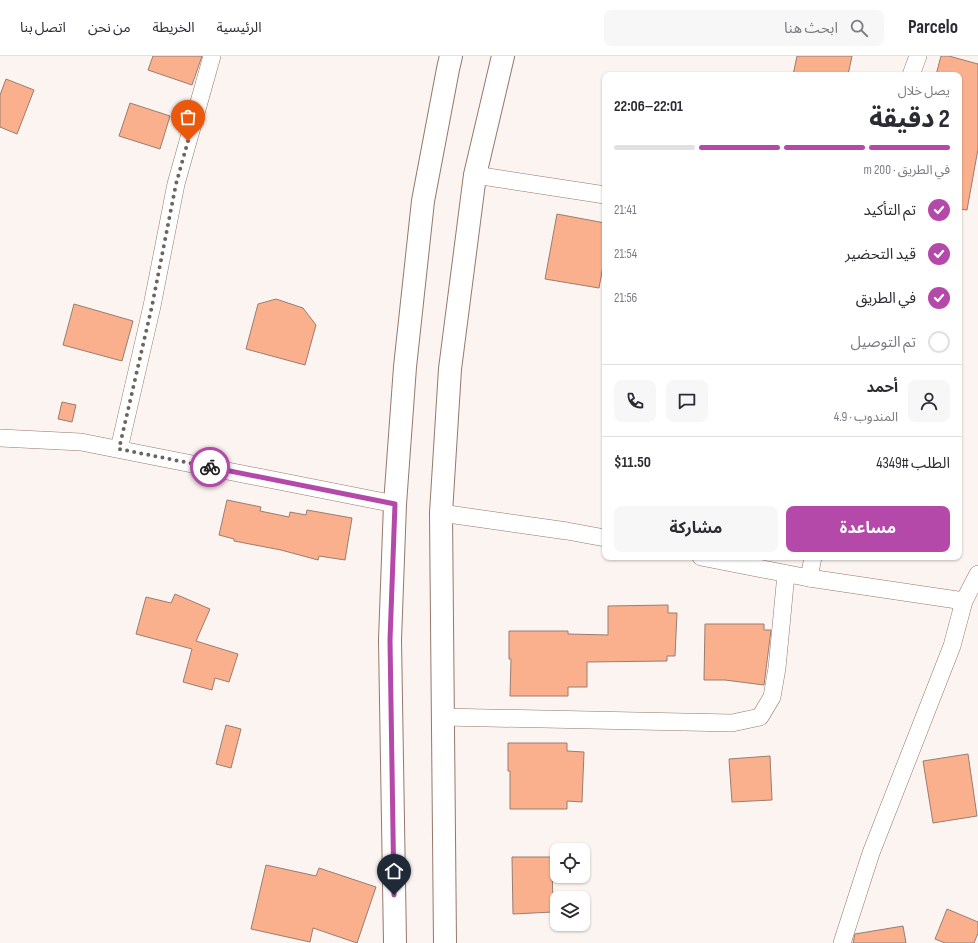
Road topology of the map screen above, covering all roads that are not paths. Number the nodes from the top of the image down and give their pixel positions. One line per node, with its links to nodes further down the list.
1 (212, 56): 9 (street)
2 (451, 56): 10 (main road)
3 (503, 56): 6 (main road)
4 (918, 56): 5 (street)
5 (912, 72)
6 (474, 175): 7 (street); 11 (main road)
7 (602, 195)
8 (0, 438): 9 (street)
9 (119, 449): 10 (street)
10 (395, 504): 20 (main road)
11 (441, 513): 12 (street); 19 (main road)
12 (602, 537)
13 (716, 560): 15 (street)
14 (812, 560): 17 (street)
15 (786, 574): 17 (street); 19 (street)
16 (978, 574): 18 (street)
17 (809, 578): 18 (street)
18 (964, 601): 22 (street)
19 (443, 717): 21 (main road)
20 (395, 943)
21 (445, 943)
22 (842, 943)

